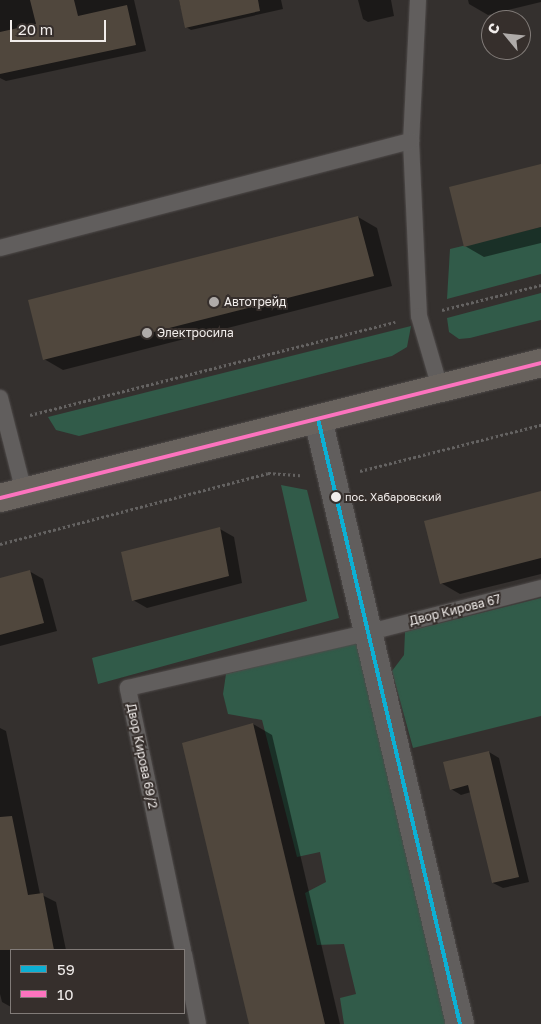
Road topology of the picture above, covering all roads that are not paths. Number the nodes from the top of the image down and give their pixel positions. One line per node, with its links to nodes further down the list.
1 (418, 0): 2 (lane)
2 (411, 140): 3 (lane); 5 (lane)
3 (0, 248)
4 (541, 363): 5 (main road)
5 (440, 388): 7 (main road)
6 (0, 398): 8 (lane)
7 (318, 419): 8 (main road); 10 (street)
8 (12, 495)
9 (541, 588): 10 (lane, Двор Кирова 67)
10 (370, 632): 11 (lane, Двор Кирова 69/2); 14 (street)
11 (183, 949)
12 (185, 959): 13 (lane)
13 (198, 1024)
14 (460, 1024)

